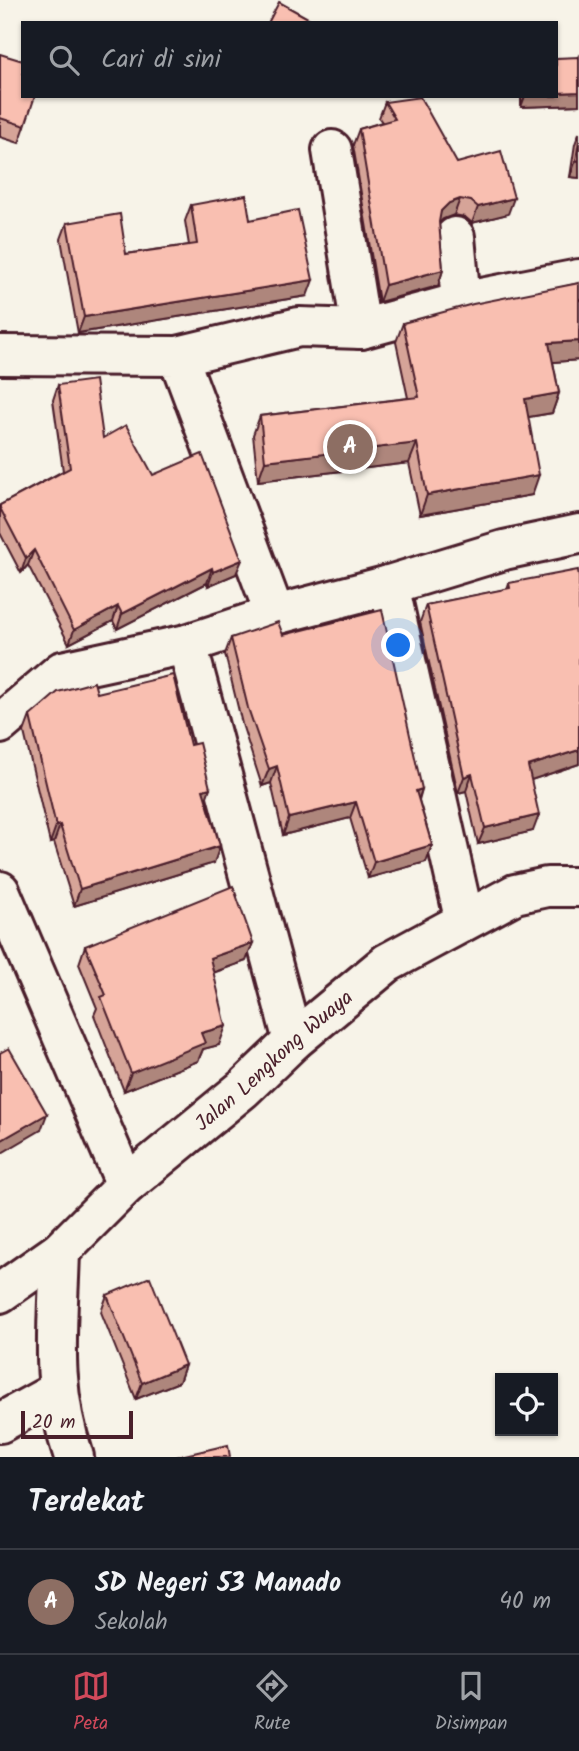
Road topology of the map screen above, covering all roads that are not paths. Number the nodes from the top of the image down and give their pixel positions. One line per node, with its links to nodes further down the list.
1 (332, 150): 5 (street)
2 (456, 237): 4 (street)
3 (579, 279): 4 (street)
4 (461, 302): 5 (street)
5 (361, 329): 7 (street)
6 (0, 355): 7 (street)
7 (178, 356): 10 (street)
8 (577, 542): 9 (street)
9 (389, 585): 10 (street); 15 (street)
10 (275, 615): 11 (street)
11 (187, 644): 12 (street); 16 (street)
12 (0, 724)
13 (579, 887): 15 (street, Jalan Lengkong Wuaya)
14 (0, 891): 17 (street)
15 (464, 918): 16 (street, Jalan Lengkong Wuaya)
16 (293, 1041): 17 (street, Jalan Lengkong Wuaya)
17 (126, 1185): 18 (street, Jalan Lengkong Wuaya)
18 (60, 1251): 19 (street, Jalan Lengkong Wuaya); 20 (street)
19 (0, 1293)
20 (58, 1391): 21 (street); 22 (street)
21 (0, 1423)
22 (74, 1457)

